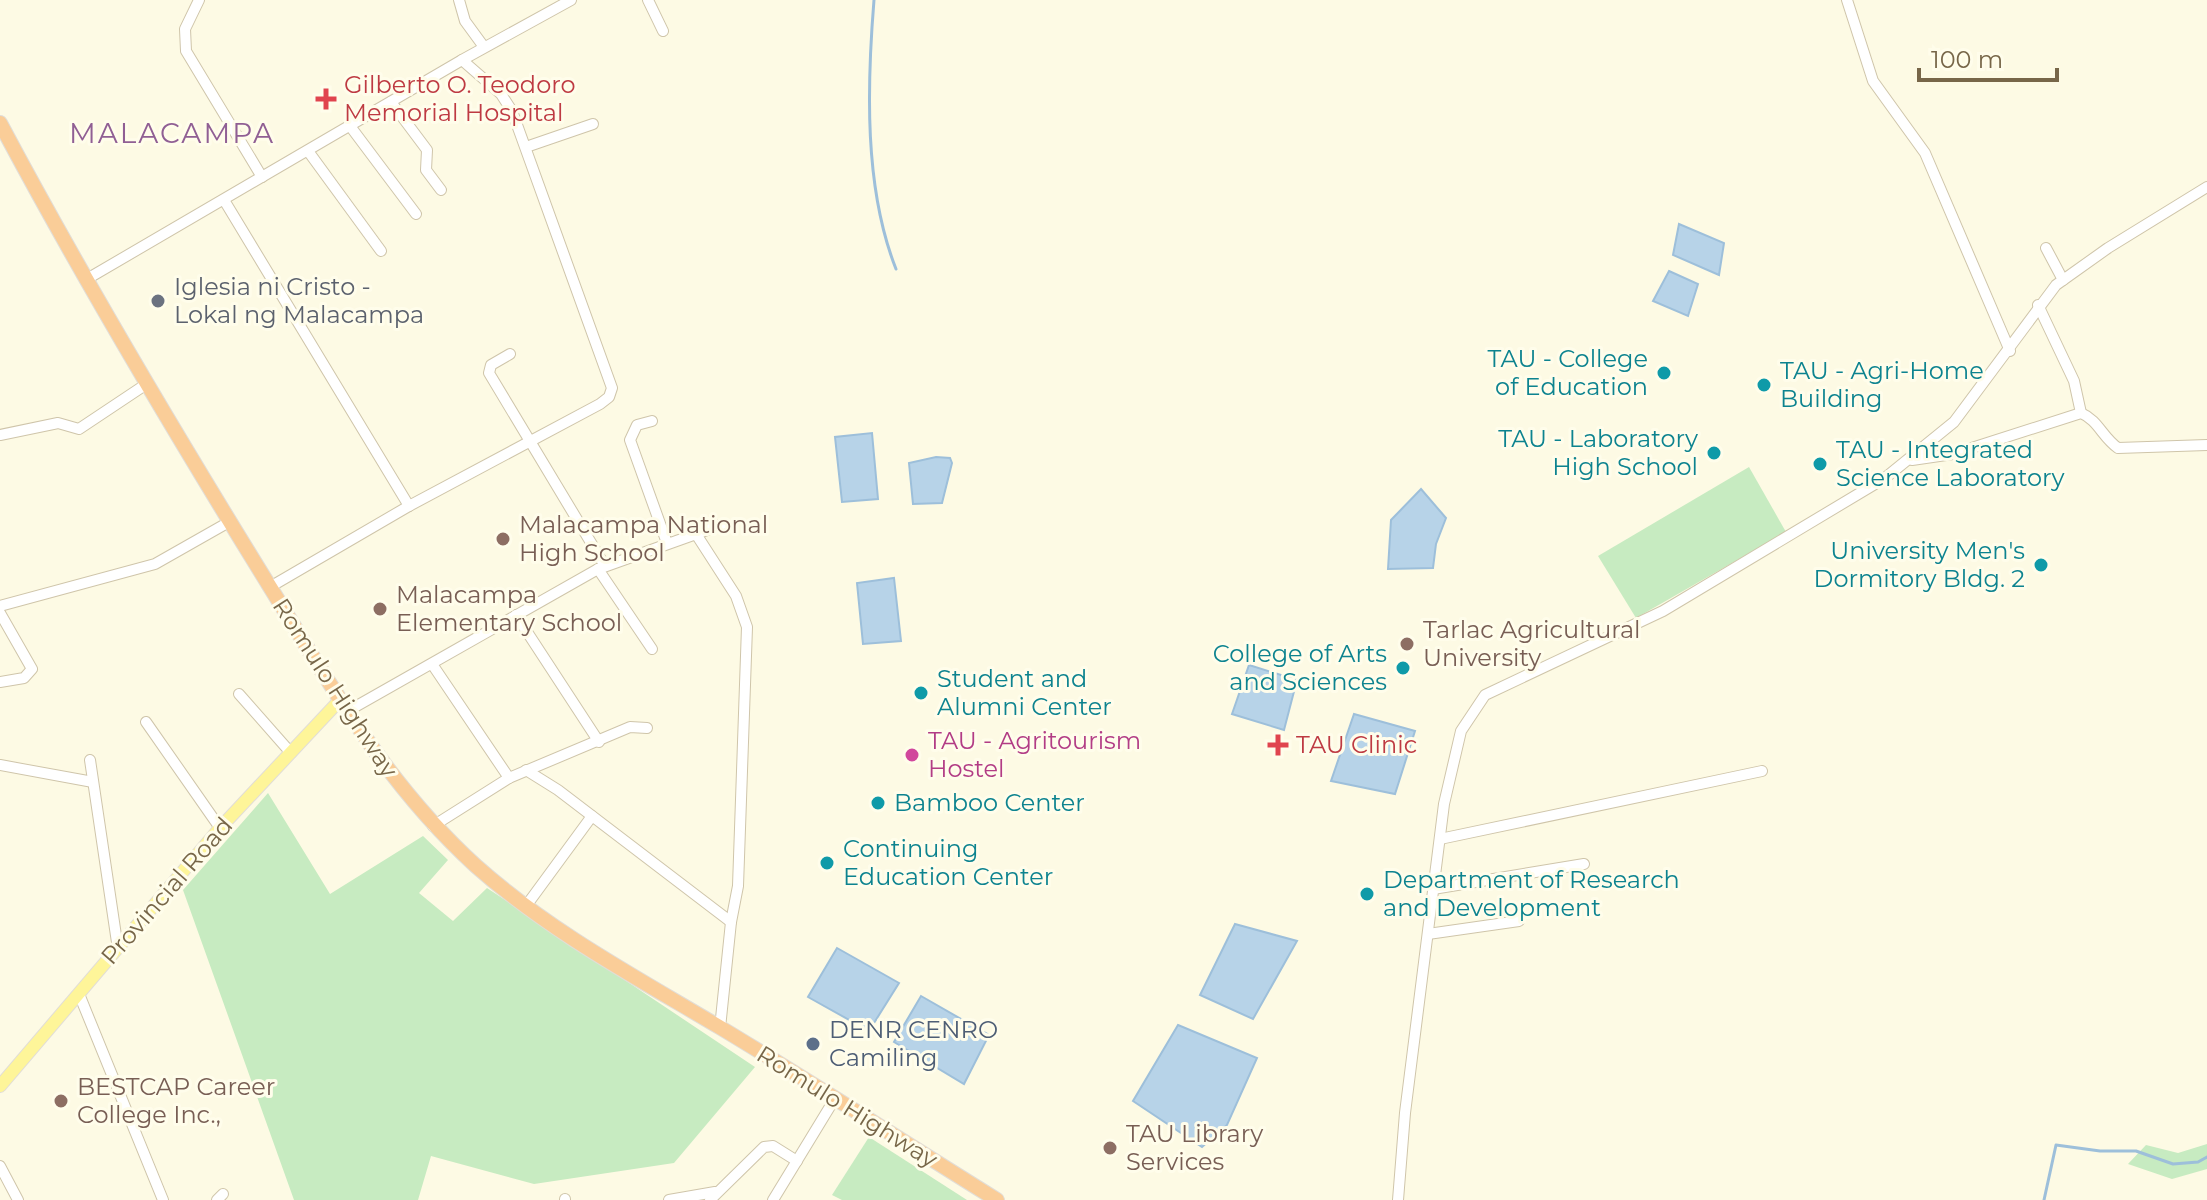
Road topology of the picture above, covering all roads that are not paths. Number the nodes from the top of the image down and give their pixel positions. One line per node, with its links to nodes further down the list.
1 (199, 0): 15 (street)
2 (459, 0): 7 (street)
3 (571, 0): 7 (street)
4 (648, 0): 6 (street)
5 (1847, 0): 25 (street)
6 (663, 31)
7 (484, 47): 8 (street)
8 (462, 60): 9 (street); 13 (street)
9 (391, 102): 11 (street); 17 (street)
10 (593, 124): 13 (street)
11 (350, 126): 14 (street); 19 (street)
12 (1, 128): 22 (highway, Romulo Highway)
13 (526, 147): 31 (street)
14 (308, 151): 15 (street); 21 (street)
15 (262, 177): 18 (street)
16 (2207, 187): 23 (street)
17 (441, 190)
18 (224, 200): 22 (street); 34 (street)
19 (416, 214)
20 (2046, 248): 23 (street)
21 (381, 251)
22 (87, 279): 27 (highway, Romulo Highway)
23 (2063, 280): 24 (street)
24 (2038, 305): 25 (street); 28 (street)
25 (2010, 351): 33 (street)
26 (510, 354): 31 (street)
27 (148, 383): 30 (street); 35 (highway, Romulo Highway)
28 (2081, 413): 32 (street); 33 (street)
29 (652, 421): 38 (street)
30 (0, 435)
31 (526, 441): 34 (street); 39 (street)
32 (2207, 445)
33 (1910, 460): 62 (street)
34 (409, 506): 40 (street)
35 (229, 522): 40 (highway, Romulo Highway); 41 (street)
36 (723, 524): 37 (street)
37 (696, 534): 38 (street); 67 (street)
38 (667, 543): 39 (street)
39 (601, 568): 43 (street); 44 (street)
40 (270, 587): 48 (highway, Romulo Highway)
41 (0, 606)
42 (0, 613): 46 (street)
43 (516, 615): 45 (street); 51 (street)
44 (652, 649)
45 (432, 664): 48 (street); 57 (street)
46 (0, 682)
47 (239, 694): 52 (street)
48 (342, 706): 52 (main road, Provincial Road); 60 (highway, Romulo Highway)
49 (146, 722): 61 (street)
50 (647, 728): 51 (street)
51 (599, 742): 55 (street)
52 (291, 753): 61 (main road, Provincial Road)
53 (90, 760): 58 (street)
54 (0, 765): 58 (street)
55 (526, 770): 57 (street); 59 (street)
56 (1762, 771): 62 (street)
57 (509, 778): 60 (street)
58 (93, 782): 69 (street)
59 (592, 816): 65 (street); 67 (street)
60 (433, 826): 65 (highway, Romulo Highway)
61 (220, 828): 69 (main road, Provincial Road)
62 (1440, 839): 64 (street)
63 (1584, 864): 64 (street)
64 (1433, 889): 68 (street)
65 (526, 906): 71 (highway, Romulo Highway)
66 (1519, 921): 68 (street)
67 (731, 922): 71 (street)
68 (1428, 934): 82 (street)
69 (118, 949): 70 (main road, Provincial Road)
70 (79, 994): 72 (main road, Provincial Road); 78 (street)
71 (720, 1028): 73 (highway, Romulo Highway)
72 (0, 1086)
73 (834, 1100): 74 (street); 81 (highway, Romulo Highway)
74 (797, 1161): 76 (street); 80 (street)
75 (0, 1166): 77 (street)
76 (712, 1196): 79 (street)
77 (18, 1200)
78 (163, 1200)
79 (669, 1200)
80 (773, 1200)
81 (997, 1200)
82 (1398, 1200)

